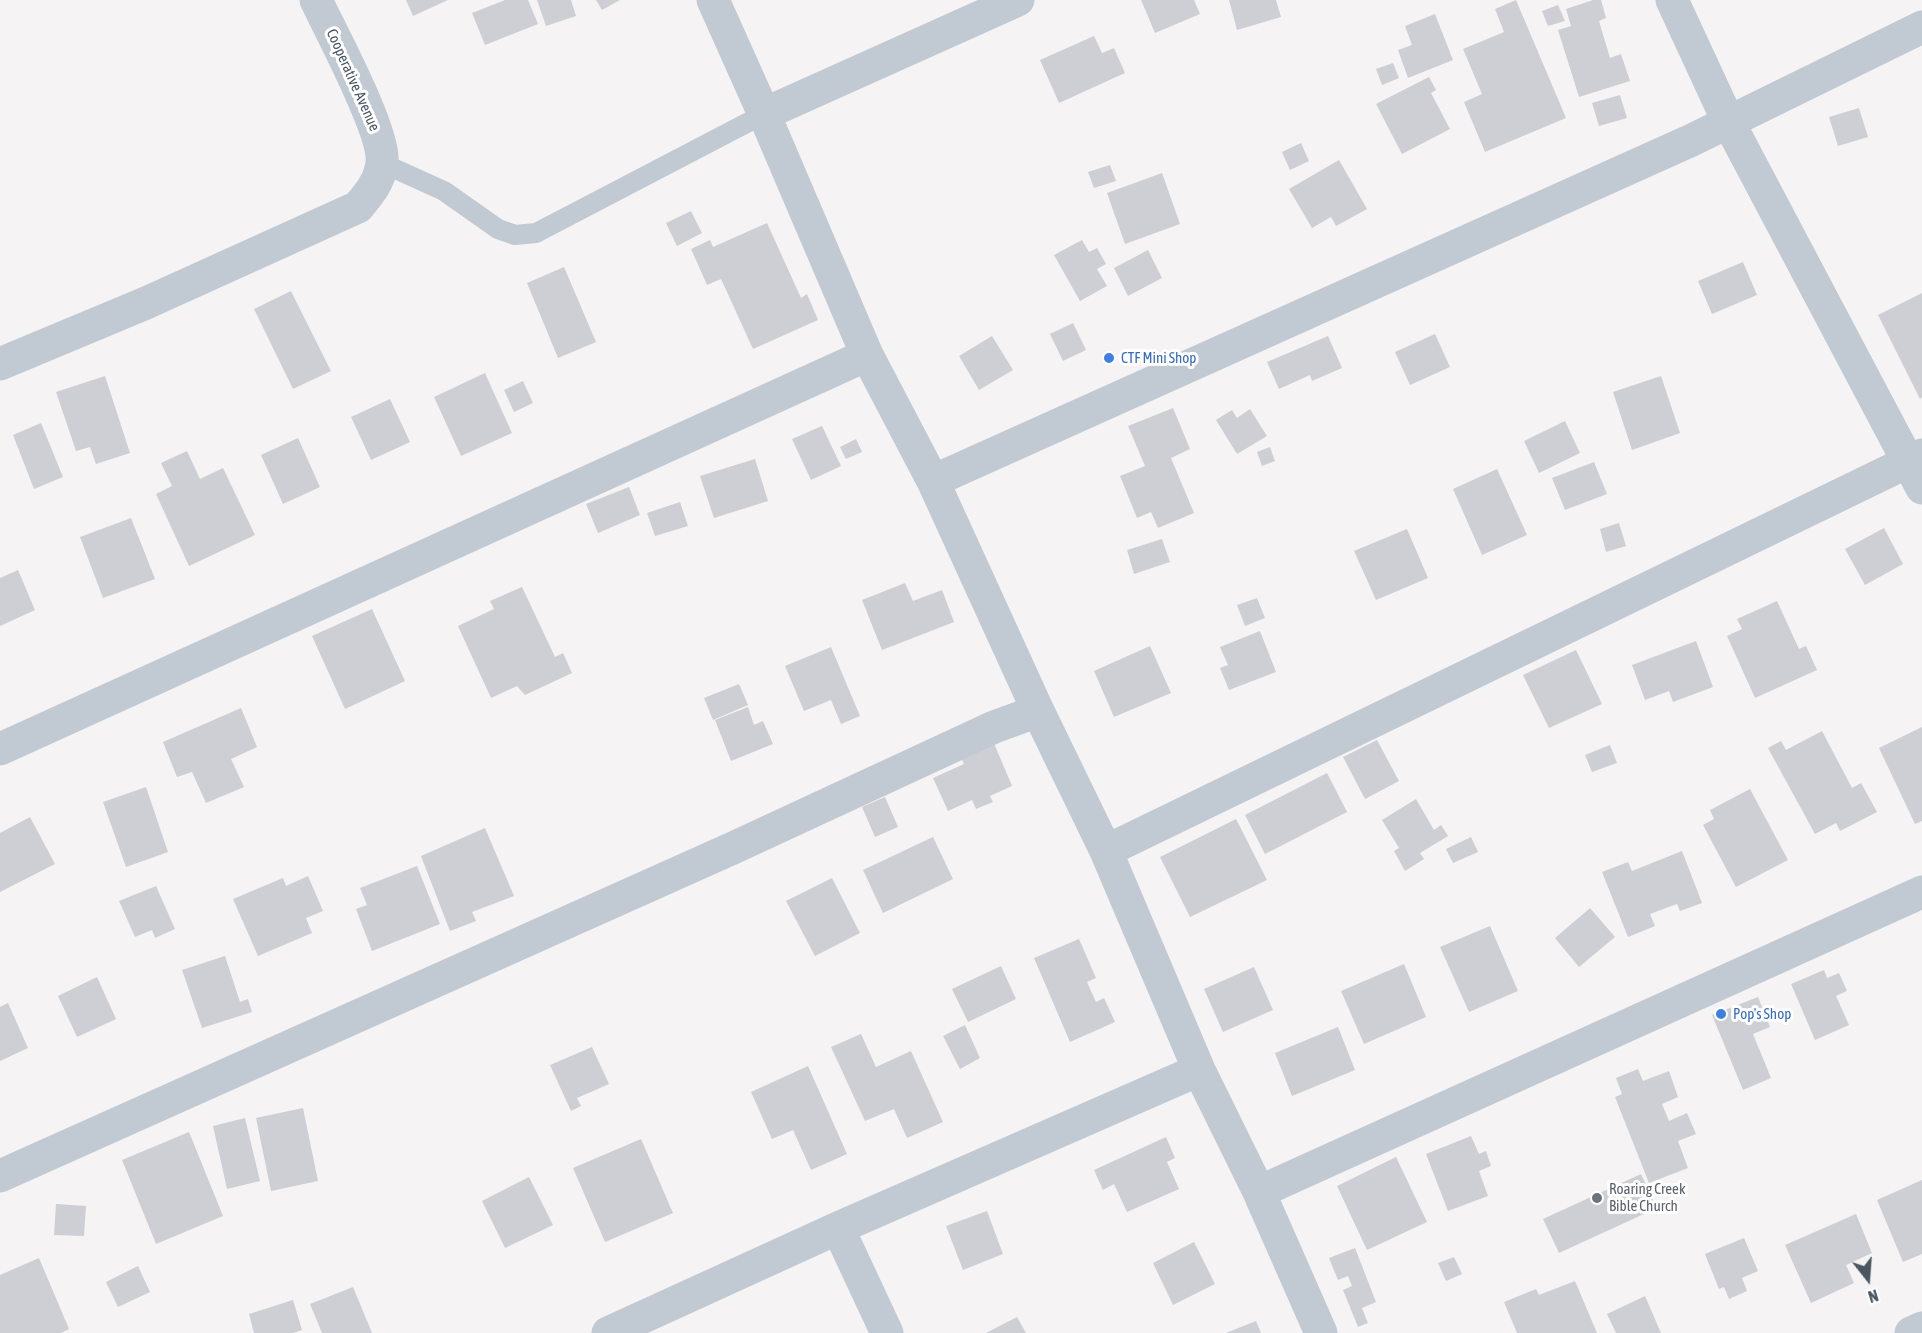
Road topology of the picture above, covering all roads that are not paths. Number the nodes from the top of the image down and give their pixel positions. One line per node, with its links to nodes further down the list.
1 (316, 0): 8 (street, Cooperative Avenue)
2 (713, 0): 6 (street)
3 (1018, 0): 6 (street)
4 (1671, 0): 7 (street)
5 (1922, 27): 7 (street)
6 (764, 114): 8 (lane); 9 (street)
7 (1728, 121): 11 (street); 12 (street)
8 (382, 162): 10 (street)
9 (867, 356): 12 (street); 14 (street)
10 (0, 364)
11 (1918, 468): 15 (street)
12 (933, 481): 13 (street)
13 (1038, 711): 15 (street); 18 (street)
14 (0, 749)
15 (1106, 851): 17 (street)
16 (1922, 892): 19 (street)
17 (1199, 1070): 19 (street); 20 (street)
18 (0, 1176)
19 (1258, 1192): 24 (street)
20 (838, 1228): 22 (street); 23 (street)
21 (1922, 1328): 25 (street)
22 (608, 1333)
23 (887, 1333)
24 (1321, 1333)
25 (1911, 1333)

